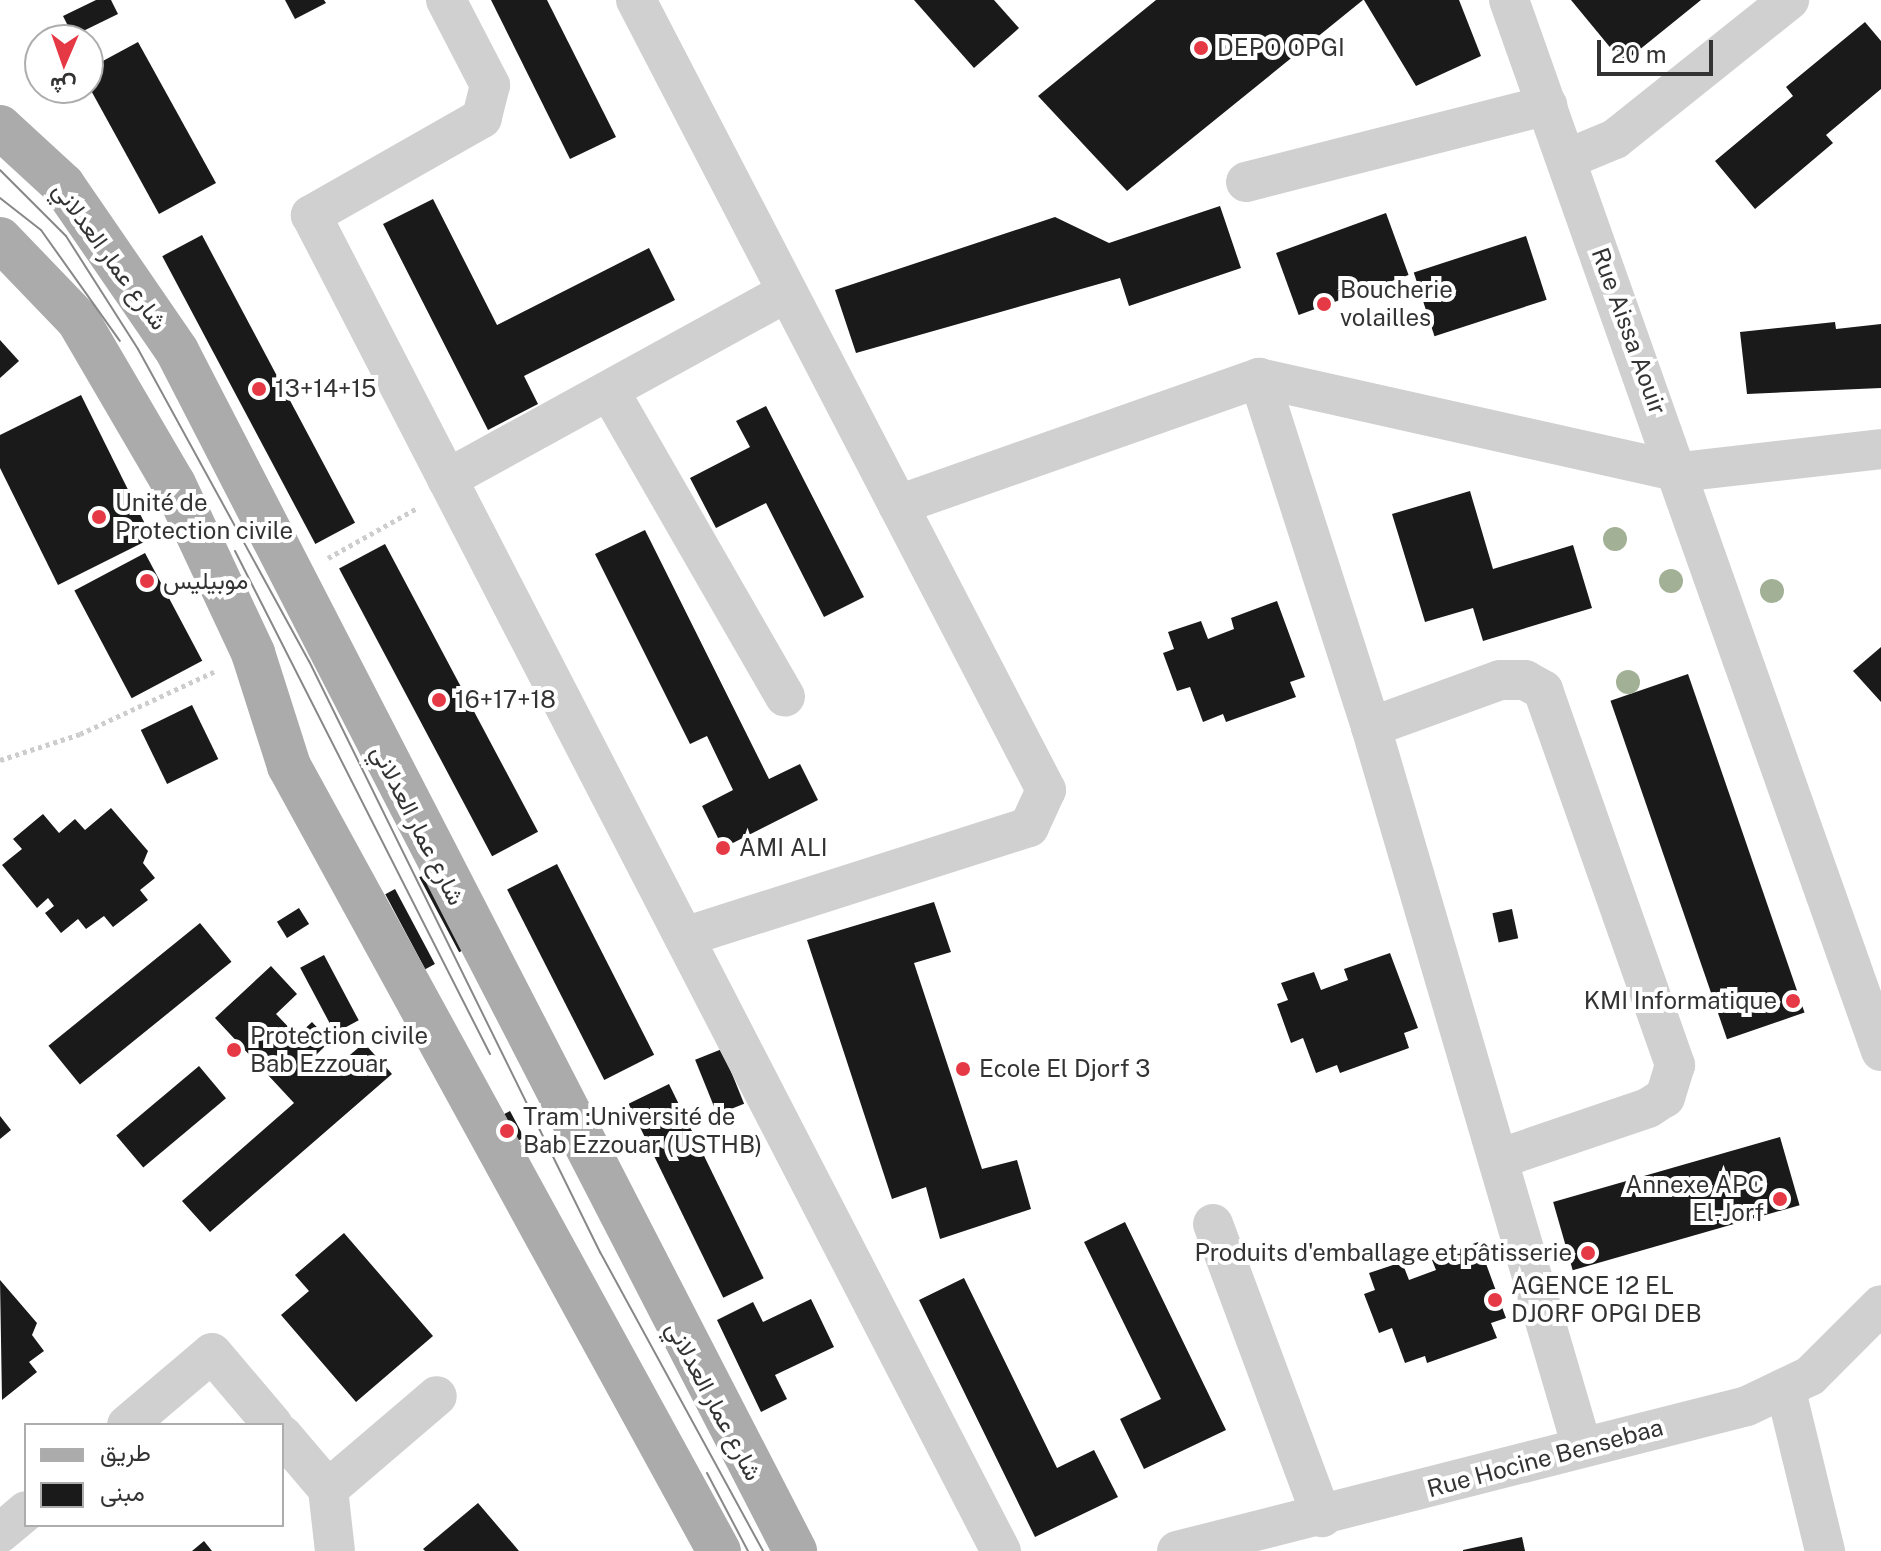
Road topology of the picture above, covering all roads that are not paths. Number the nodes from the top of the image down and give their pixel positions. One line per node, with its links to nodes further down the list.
1 (446, 0): 15 (street)
2 (636, 0): 10 (street)
3 (1509, 0): 5 (street, Rue Aissa Aouir)
4 (1789, 0): 7 (street)
5 (1547, 105): 7 (street, Rue Aissa Aouir); 8 (street)
6 (0, 127): 36 (main road, شارع عمار العدلاني)
7 (1567, 159): 14 (street, Rue Aissa Aouir)
8 (1246, 182)
9 (0, 239): 35 (main road)
10 (783, 294): 12 (street); 16 (street)
11 (1259, 378): 14 (street); 16 (street); 18 (street)
12 (611, 394): 15 (street); 17 (street)
13 (1881, 449): 14 (street)
14 (1680, 472): 20 (street, Rue Aissa Aouir)
15 (450, 484): 19 (street)
16 (898, 505): 19 (street)
17 (785, 696)
18 (1371, 727): 21 (street); 21 (street)
19 (684, 937): 37 (street)
20 (1881, 1051)
21 (1498, 1159): 29 (street)
22 (1213, 1224): 32 (street)
23 (1881, 1305): 24 (street, Rue Hocine Bensebaa)
24 (1786, 1391): 29 (street, Rue Hocine Bensebaa); 39 (street)
25 (437, 1396): 30 (street)
26 (129, 1423): 27 (street)
27 (271, 1423)
28 (284, 1437): 30 (street)
29 (1582, 1447): 32 (street, Rue Hocine Bensebaa)
30 (328, 1489): 34 (street)
31 (24, 1513): 33 (street)
32 (1322, 1517): 38 (street, Rue Hocine Bensebaa)
33 (0, 1533)
34 (335, 1551)
35 (719, 1551)
36 (795, 1551)
37 (1001, 1551)
38 (1177, 1551)
39 (1825, 1551)

